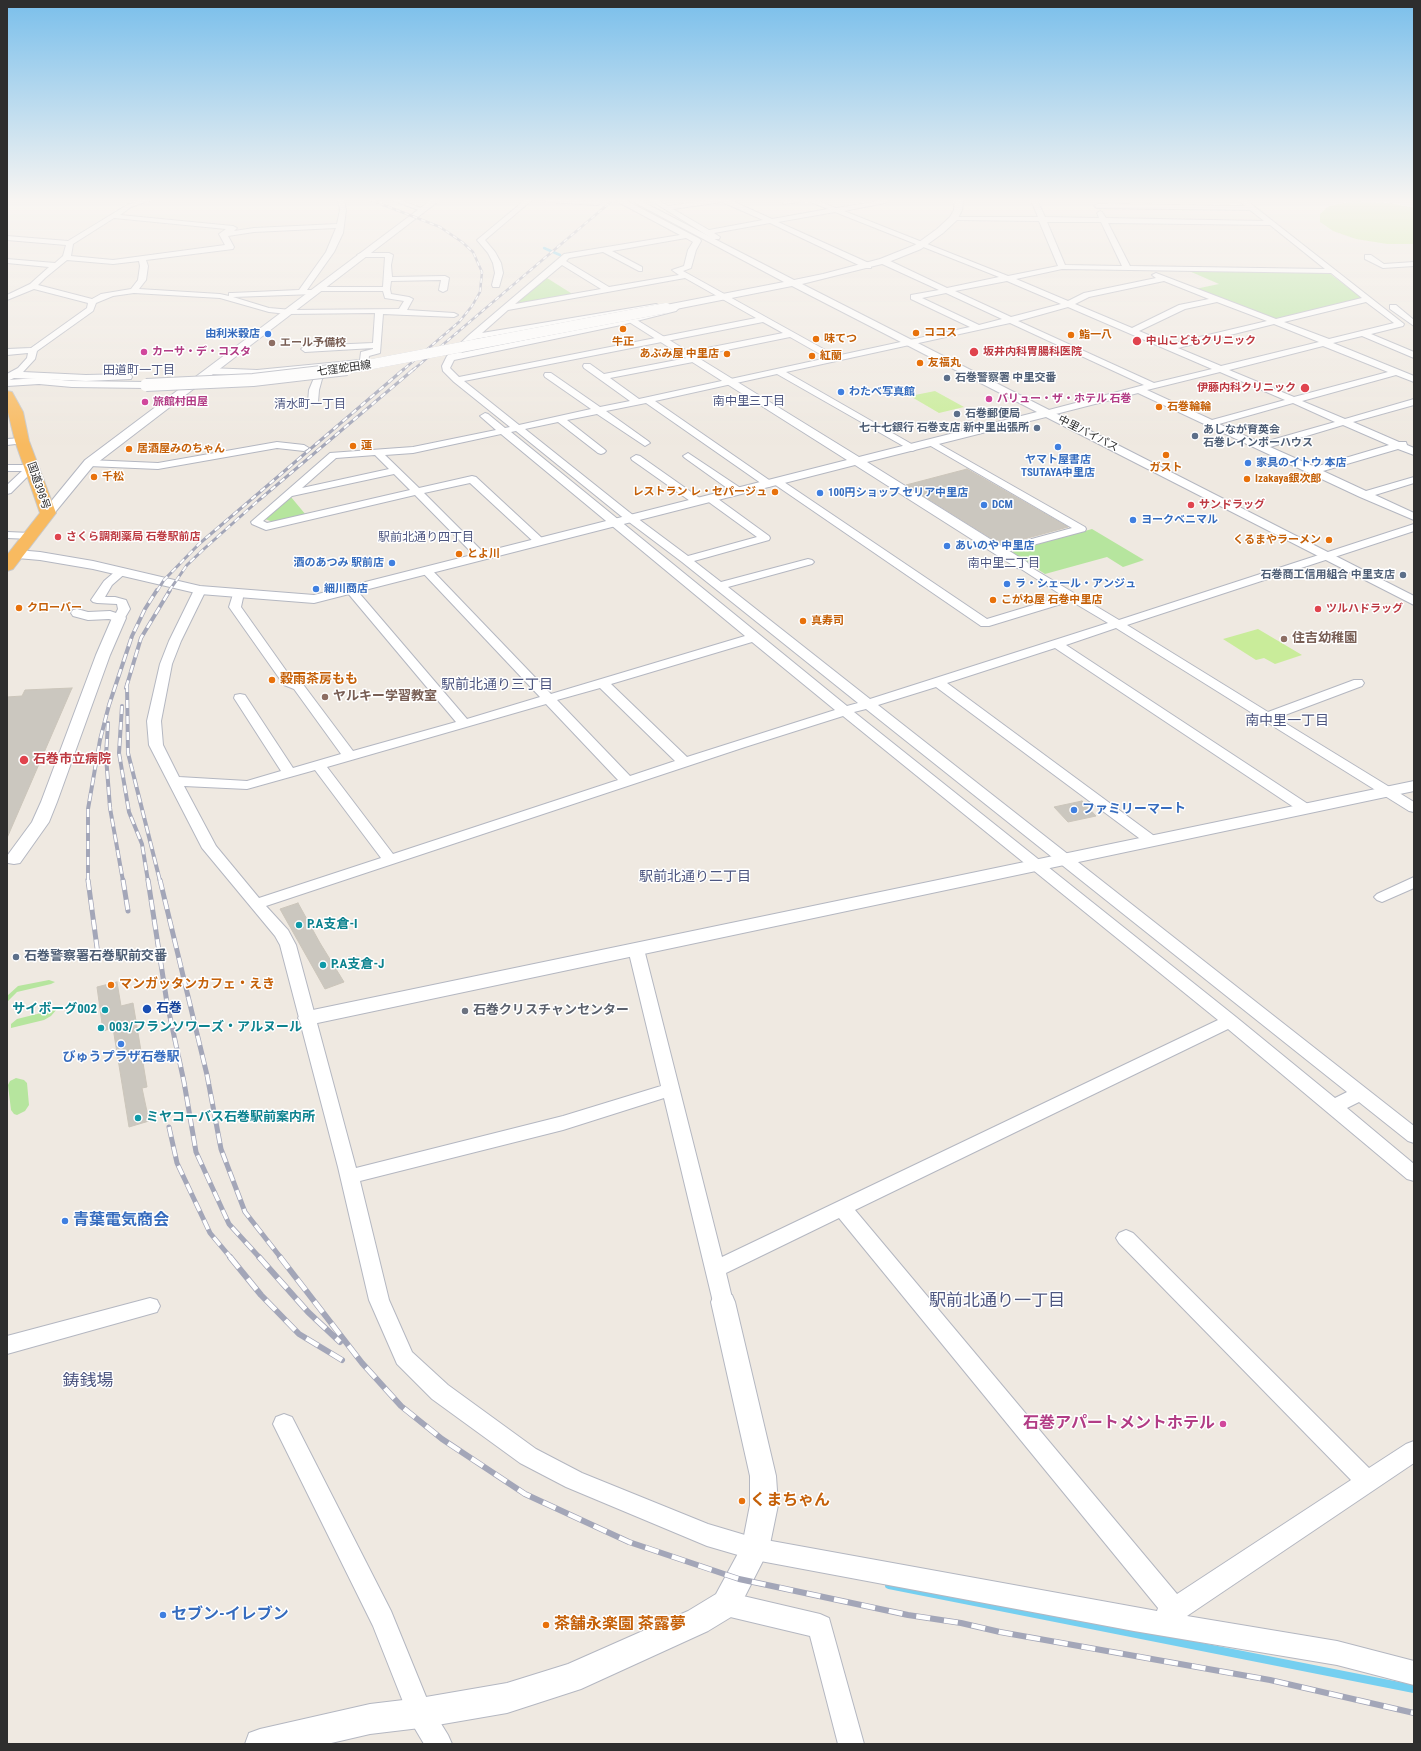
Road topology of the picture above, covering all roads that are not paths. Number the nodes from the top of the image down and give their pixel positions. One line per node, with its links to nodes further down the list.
1 (37, 282): 21 (street)
2 (141, 282): 26 (street)
3 (309, 282): 28 (street)
4 (328, 282): 27 (street)
5 (388, 282): 22 (street)
6 (444, 282): 23 (street)
7 (497, 282): 20 (street)
8 (537, 282): 39 (street)
9 (595, 282): 24 (street)
10 (654, 282): 24 (street)
11 (696, 282): 31 (street)
12 (799, 282): 19 (street, 七窪蛇田線)
13 (928, 282): 25 (street)
14 (990, 282): 25 (street)
15 (1018, 282): 37 (street)
16 (1149, 282): 37 (street)
17 (1175, 282): 33 (street)
18 (1345, 282): 34 (street)
19 (793, 283): 31 (street, 七窪蛇田線); 58 (street, 中里バイパス)
20 (496, 285)
21 (33, 286): 32 (street); 35 (street)
22 (386, 290): 27 (street); 42 (street)
23 (443, 290)
24 (608, 290): 29 (street)
25 (946, 290): 47 (street); 51 (street)
26 (134, 291): 30 (street); 35 (street)
27 (317, 291): 28 (street); 40 (street)
28 (302, 292): 30 (street)
29 (580, 295): 39 (street); 43 (street)
30 (220, 296): 40 (street)
31 (724, 297): 38 (street, 七窪蛇田線); 45 (street)
32 (7, 298)
33 (1218, 299): 48 (street); 52 (street)
34 (1367, 299): 48 (street); 49 (street)
35 (93, 302): 63 (street)
36 (1387, 302): 50 (street)
37 (1069, 304): 47 (street); 52 (street)
38 (672, 307): 43 (street); 46 (street); 79 (street, 七窪蛇田線, bridge)
39 (506, 309): 56 (street)
40 (288, 311): 41 (street); 73 (street)
41 (379, 311): 42 (street); 60 (street)
42 (402, 312): 44 (street)
43 (609, 313): 56 (street)
44 (454, 315)
45 (764, 319): 55 (street); 57 (street)
46 (632, 320): 57 (street); 67 (street)
47 (1011, 320): 51 (street); 82 (street)
48 (1274, 321): 59 (street); 61 (street)
49 (1400, 324): 53 (street); 54 (street)
50 (1414, 324)
51 (977, 327): 58 (street)
52 (1133, 332): 61 (street)
53 (1414, 332)
54 (1362, 333): 59 (street); 65 (street)
55 (791, 334): 66 (street); 68 (street)
56 (472, 337): 67 (street)
57 (661, 339): 66 (street); 80 (street)
58 (909, 342): 68 (street); 90 (street, 中里バイパス)
59 (1326, 343): 71 (street); 74 (street)
60 (378, 344): 62 (street); 69 (street)
61 (1170, 347): 71 (street)
62 (305, 349)
63 (33, 350): 64 (street); 79 (street)
64 (7, 352)
65 (1414, 355)
66 (690, 357): 77 (street); 81 (street)
67 (452, 358): 80 (street); 95 (street)
68 (836, 359): 72 (street)
69 (324, 366): 73 (street); 87 (street)
70 (587, 366): 77 (street)
71 (1220, 369): 82 (street); 85 (street)
72 (778, 370): 81 (street); 104 (street)
73 (209, 371): 110 (street)
74 (1397, 372): 78 (street); 85 (street)
75 (548, 374): 89 (street)
76 (128, 377): 79 (street)
77 (602, 377): 86 (street)
78 (1413, 378)
79 (9, 379)
80 (457, 380): 94 (street)
81 (729, 382): 86 (street); 111 (street)
82 (1153, 386): 83 (street)
83 (1139, 390): 90 (street); 93 (street)
84 (7, 395): 96 (highway, 国道398号)
85 (1294, 400): 92 (street); 93 (street)
86 (643, 401): 89 (street); 117 (street)
87 (313, 402)
88 (1414, 402): 92 (street)
89 (599, 410): 91 (street); 99 (street)
90 (1048, 413): 100 (street); 139 (street, 中里バイパス)
91 (560, 419): 94 (street); 105 (street)
92 (1345, 422): 101 (street); 102 (street)
93 (1211, 423): 102 (street)
94 (518, 428): 95 (street); 129 (street)
95 (504, 431): 106 (street); 130 (street)
96 (22, 441): 98 (street); 113 (highway, 国道398号)
97 (1414, 441): 101 (street)
98 (7, 442)
99 (645, 443)
100 (932, 443): 104 (street); 137 (street)
101 (1398, 445): 107 (street); 115 (street)
102 (1261, 446): 115 (street)
103 (304, 448): 110 (street)
104 (912, 448): 111 (street)
105 (601, 451)
106 (377, 452): 114 (street); 123 (street)
107 (1414, 452)
108 (688, 456): 121 (street)
109 (636, 458): 126 (street)
110 (89, 462): 120 (street)
111 (856, 462): 117 (street); 137 (street)
112 (7, 468): 113 (street)
113 (31, 468): 118 (highway, 国道398号); 119 (street)
114 (395, 470): 122 (street); 123 (street)
115 (1314, 471): 124 (street)
116 (1414, 480): 124 (street)
117 (773, 483): 121 (street); 150 (street)
118 (38, 489): 120 (street); 127 (highway, 国道398号)
119 (7, 491)
120 (65, 491): 127 (street)
121 (738, 491): 125 (street)
122 (416, 492): 123 (street); 136 (street); 138 (street)
123 (289, 493)
124 (1364, 494): 128 (street)
125 (710, 498): 126 (street); 141 (street)
126 (697, 502): 129 (street)
127 (48, 513): 134 (highway, 国道398号)
128 (1414, 517)
129 (630, 518): 130 (street); 141 (street)
130 (614, 522): 136 (street); 155 (street)
131 (1414, 527): 132 (street)
132 (1401, 532): 135 (street); 139 (street)
133 (7, 534): 134 (street)
134 (31, 536): 140 (highway, 国道398号)
135 (1414, 538)
136 (539, 541): 138 (street)
137 (999, 551): 143 (street)
138 (481, 556): 144 (street)
139 (1326, 556): 151 (street, 中里バイパス); 154 (street)
140 (12, 560): 145 (street)
141 (686, 560): 146 (street)
142 (808, 562): 146 (street)
143 (1022, 565): 150 (street)
144 (426, 570): 147 (street); 161 (street)
145 (122, 571): 148 (street); 153 (street)
146 (719, 586): 162 (street)
147 (350, 589): 149 (street); 165 (street)
148 (200, 590): 149 (street); 170 (street)
149 (238, 593): 166 (street)
150 (1071, 597): 154 (street)
151 (1414, 601)
152 (78, 613): 153 (street)
153 (119, 618): 179 (street)
154 (1119, 624): 156 (street); 164 (street)
155 (756, 637): 158 (street); 163 (street)
156 (1057, 644): 157 (street); 175 (street)
157 (938, 682): 162 (street); 176 (street)
158 (602, 683): 161 (street); 167 (street)
159 (1358, 683): 164 (street)
160 (240, 698): 169 (street)
161 (549, 698): 165 (street); 171 (street)
162 (867, 704): 163 (street); 178 (street)
163 (845, 710): 167 (street); 180 (street)
164 (1267, 717): 173 (street)
165 (464, 724): 166 (street)
166 (350, 757): 168 (street)
167 (685, 763): 171 (street)
168 (319, 766): 169 (street); 177 (street)
169 (290, 774): 170 (street)
170 (175, 780): 183 (street)
171 (628, 781): 177 (street)
172 (1414, 786): 173 (street)
173 (1388, 792): 174 (street); 175 (street)
174 (1414, 808)
175 (1306, 809): 176 (street)
176 (1152, 841): 178 (street)
177 (390, 860): 183 (street)
178 (1066, 860): 180 (street); 188 (street)
179 (9, 862)
180 (1036, 865): 184 (street); 186 (street)
181 (1414, 882): 182 (street)
182 (1382, 896)
183 (256, 904): 185 (street)
184 (636, 950): 185 (street); 187 (street)
185 (308, 1018): 192 (street)
186 (1230, 1021): 189 (street); 193 (street)
187 (670, 1090): 192 (street); 195 (street)
188 (1360, 1093): 189 (street); 190 (street)
189 (1334, 1107): 191 (street)
190 (1414, 1136)
191 (1414, 1174)
192 (349, 1177): 202 (street)
193 (842, 1208): 195 (street); 204 (street)
194 (1126, 1238): 201 (street)
195 (715, 1269): 196 (street)
196 (723, 1302): 202 (street)
197 (150, 1306): 198 (street)
198 (7, 1345)
199 (284, 1424): 206 (street)
200 (1414, 1451): 201 (street)
201 (1368, 1482): 204 (street)
202 (754, 1549): 203 (street); 204 (street)
203 (726, 1604): 206 (street); 209 (street)
204 (1165, 1616): 205 (street)
205 (1414, 1673)
206 (420, 1713): 207 (street); 208 (street)
207 (260, 1744)
208 (439, 1744)
209 (851, 1744)

